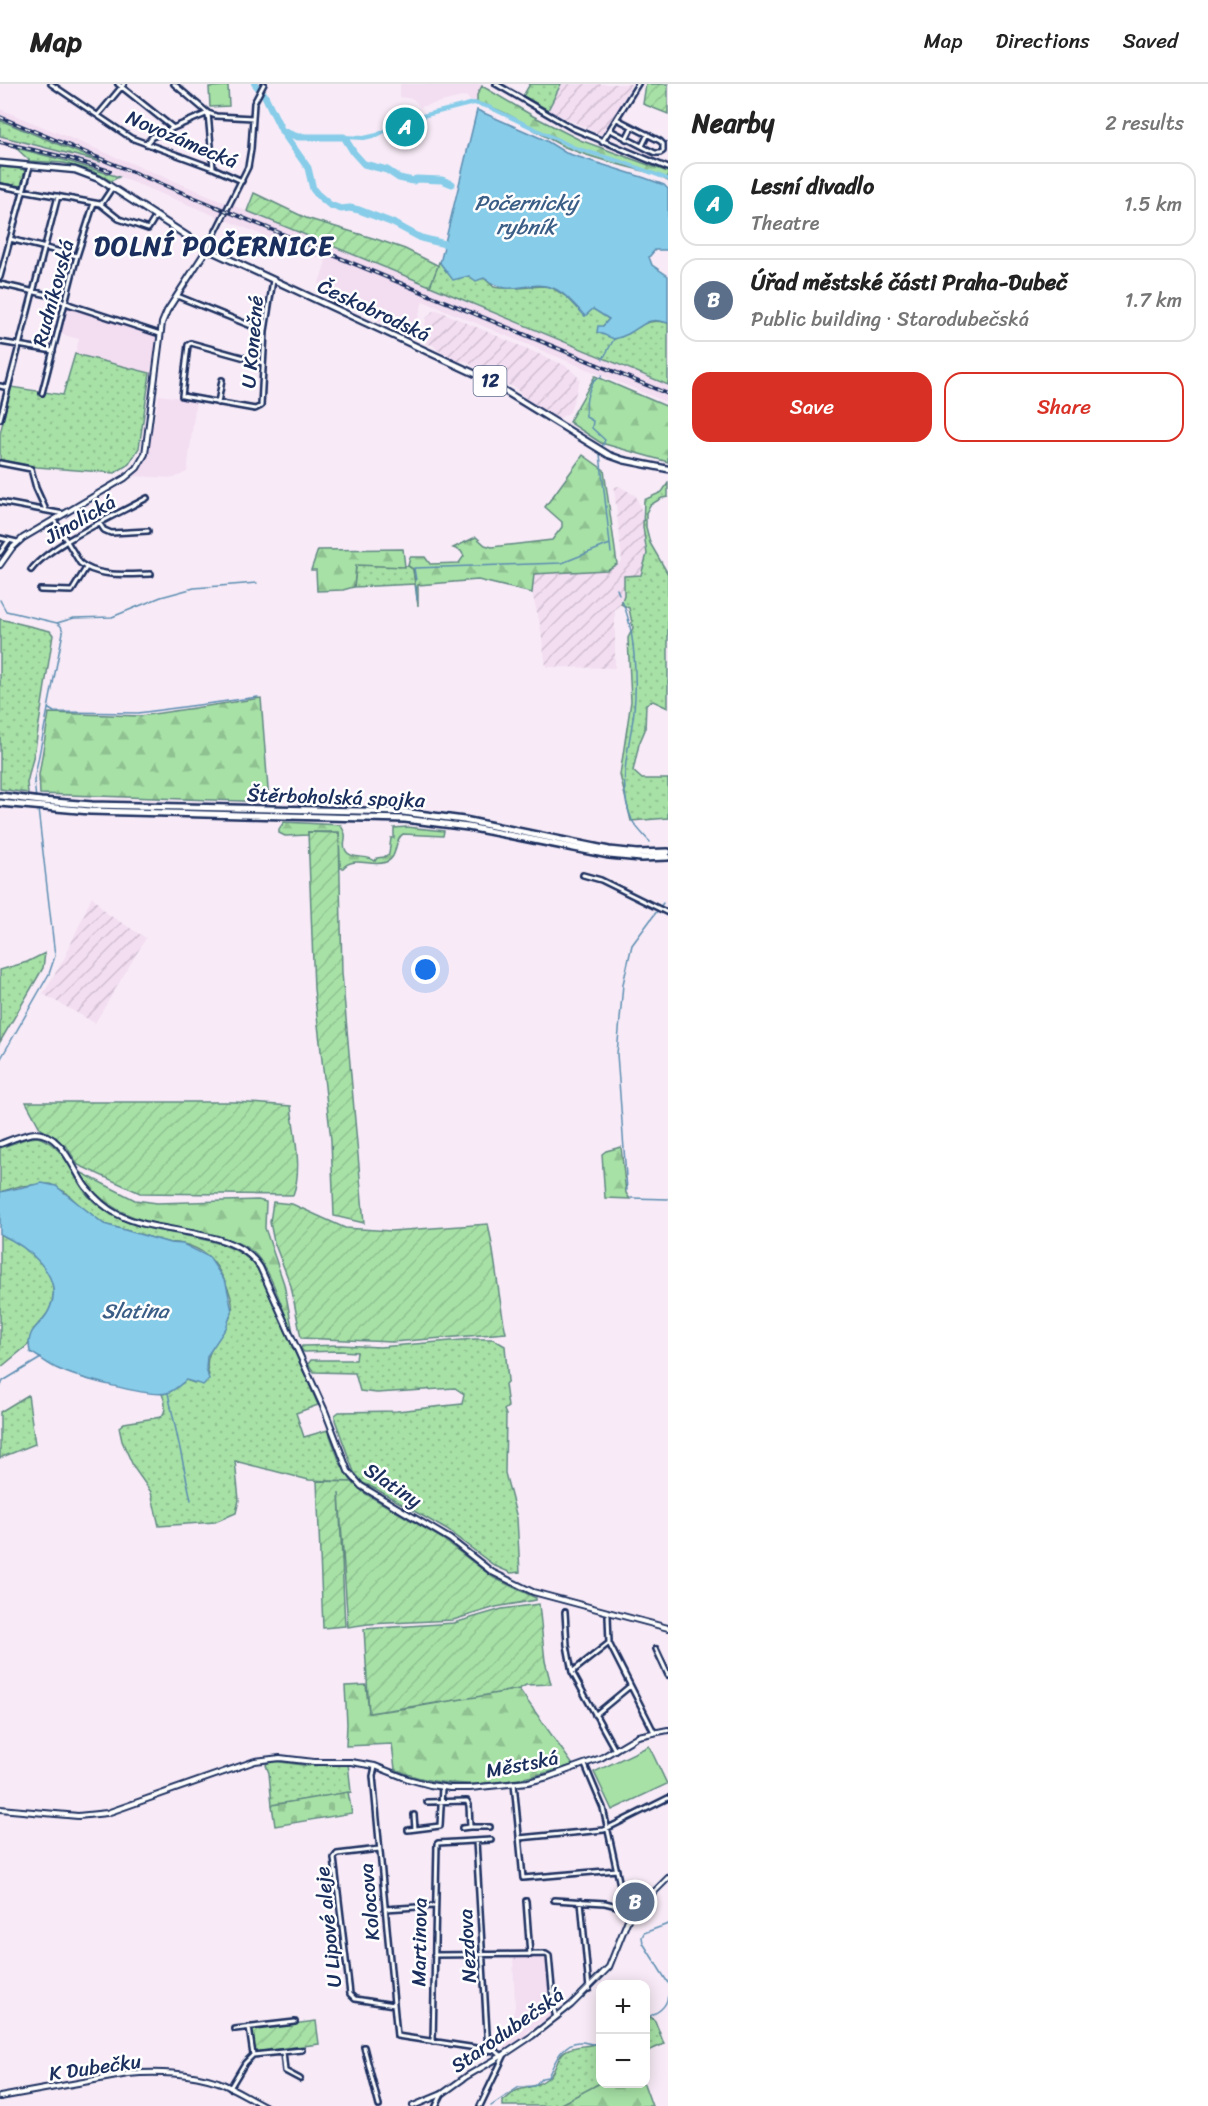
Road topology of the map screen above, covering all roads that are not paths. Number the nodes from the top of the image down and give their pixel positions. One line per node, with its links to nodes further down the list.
1 (51, 84): 8 (street, Novozámecká)
2 (174, 84): 7 (street)
3 (496, 84): 16 (street)
4 (638, 84): 10 (street)
5 (121, 85): 8 (street); 12 (street)
6 (263, 85): 9 (street)
7 (208, 113): 9 (street); 12 (street); 21 (street)
8 (98, 115): 17 (street, Novozámecká)
9 (253, 118): 23 (street)
10 (617, 119): 11 (street); 13 (street)
11 (632, 126): 14 (street); 15 (street)
12 (172, 127): 17 (street)
13 (610, 130): 15 (street); 16 (street)
14 (648, 134): 18 (street); 18 (street)
15 (626, 139): 18 (street)
16 (602, 142): 22 (street)
17 (146, 144): 21 (street, Novozámecká)
18 (642, 147)
19 (0, 163): 20 (main road, Českobrodská / 12)
20 (30, 166): 25 (main road, Českobrodská / 12); 26 (street)
21 (213, 168): 23 (street, Novozámecká)
22 (668, 168)
23 (242, 181): 33 (street)
24 (0, 186): 26 (street)
25 (112, 188): 29 (street); 30 (main road, Českobrodská / 12)
26 (24, 190): 27 (street); 31 (street)
27 (58, 196): 28 (street); 32 (street)
28 (94, 202): 29 (street); 34 (street, Rudníkovská)
29 (100, 204): 30 (street)
30 (156, 216): 33 (main road, Českobrodská / 12)
31 (10, 239): 32 (street); 35 (street)
32 (45, 248): 34 (street); 38 (street)
33 (207, 249): 36 (main road, Českobrodská / 12); 39 (street)
34 (77, 256): 40 (street, Rudníkovská)
35 (0, 277)
36 (273, 280): 41 (street, U Konečné); 54 (main road, Českobrodská / 12)
37 (0, 284): 38 (street)
38 (34, 292): 40 (street); 44 (street)
39 (177, 296): 41 (street); 42 (street)
40 (65, 303): 42 (street); 45 (street, Rudníkovská)
41 (265, 332): 46 (street, U Konečné)
42 (160, 334): 58 (street)
43 (0, 342): 44 (street)
44 (20, 345): 45 (street); 49 (street)
45 (53, 351): 50 (street, Rudníkovská)
46 (263, 363): 51 (street, U Konečné); 51 (street)
47 (222, 380): 51 (street)
48 (0, 386): 49 (street)
49 (8, 388): 52 (street)
50 (42, 393)
51 (218, 403)
52 (0, 419)
53 (0, 463): 57 (street)
54 (668, 469)
55 (147, 498): 60 (street, Jinolická)
56 (0, 502): 57 (street)
57 (46, 510): 58 (street)
58 (64, 514): 59 (street)
59 (54, 520): 64 (street); 65 (street)
60 (100, 524): 61 (street); 65 (street, Jinolická)
61 (148, 531)
62 (0, 538): 63 (street)
63 (9, 540): 64 (street); 66 (street)
64 (17, 542): 67 (street)
65 (67, 542): 68 (street); 69 (street, Jinolická)
66 (0, 553)
67 (0, 565)
68 (86, 568): 70 (street); 71 (street)
69 (31, 570)
70 (151, 574)
71 (40, 590)
72 (0, 796): 74 (highway, Štěrboholská spojka)
73 (0, 803): 74 (highway, Štěrboholská spojka)
74 (31, 804): 75 (highway, Štěrboholská spojka)
75 (42, 805): 76 (highway, Štěrboholská spojka); 77 (highway, Štěrboholská spojka)
76 (668, 852)
77 (668, 857)
78 (583, 875): 79 (street)
79 (668, 913)
80 (0, 1144): 83 (street, Slatiny)
81 (565, 1612): 86 (street)
82 (608, 1616): 84 (street)
83 (668, 1628)
84 (609, 1643): 86 (street); 88 (street)
85 (656, 1648): 87 (street)
86 (572, 1672): 89 (street)
87 (668, 1675)
88 (631, 1685): 89 (street); 91 (street)
89 (595, 1715): 92 (street)
90 (668, 1730): 91 (street, Městská)
91 (654, 1732): 92 (street, Městská)
92 (615, 1750): 93 (street, Městská)
93 (585, 1765): 95 (street, Městská); 106 (street)
94 (375, 1766): 96 (street, Městská); 100 (street, Městská); 111 (street, Kolocova)
95 (514, 1784): 96 (street, Městská); 108 (street)
96 (442, 1787): 99 (street)
97 (668, 1797): 106 (street)
98 (427, 1802): 99 (street)
99 (441, 1802): 102 (street); 105 (street)
100 (0, 1809)
101 (414, 1815): 105 (street)
102 (470, 1827): 103 (street); 104 (street)
103 (490, 1827)
104 (462, 1828)
105 (415, 1829): 107 (street)
106 (608, 1829): 108 (street); 112 (street)
107 (408, 1830)
108 (519, 1838): 112 (street)
109 (491, 1840): 110 (street)
110 (476, 1841): 117 (street, Martinova); 121 (street, Nezdova)
111 (379, 1849): 119 (street, Kolocova); 125 (street, U Lipové aleje)
112 (617, 1870): 118 (street)
113 (668, 1878): 120 (street, Starodubečská)
114 (554, 1900): 116 (street)
115 (526, 1901): 122 (street)
116 (581, 1901): 118 (street); 124 (street)
117 (435, 1906): 119 (street); 123 (street, Martinova)
118 (625, 1908): 120 (street)
119 (385, 1909): 125 (street, Kolocova)
120 (629, 1917): 124 (street, Starodubečská)
121 (482, 1954): 122 (street); 123 (street); 133 (street, Nezdova)
122 (530, 1954): 126 (street)
123 (434, 1955): 130 (street, Martinova)
124 (589, 1989): 126 (street, Starodubečská)
125 (394, 2005): 130 (street, Kolocova)
126 (556, 2017): 136 (street, Starodubečská)
127 (295, 2022): 128 (street)
128 (249, 2027): 129 (street); 135 (street)
129 (235, 2029)
130 (433, 2042): 133 (street)
131 (363, 2047): 142 (street)
132 (302, 2049): 134 (street)
133 (488, 2051): 136 (street)
134 (283, 2052): 135 (street); 137 (street)
135 (253, 2055): 138 (street)
136 (503, 2055): 139 (street, Starodubečská); 145 (street)
137 (300, 2079)
138 (230, 2088): 140 (street, K Dubečku); 141 (street, K Dubečku)
139 (442, 2094): 143 (street, Starodubečská); 144 (street)
140 (0, 2097)
141 (265, 2106)
142 (379, 2106)
143 (413, 2106)
144 (436, 2106)
145 (480, 2106)

